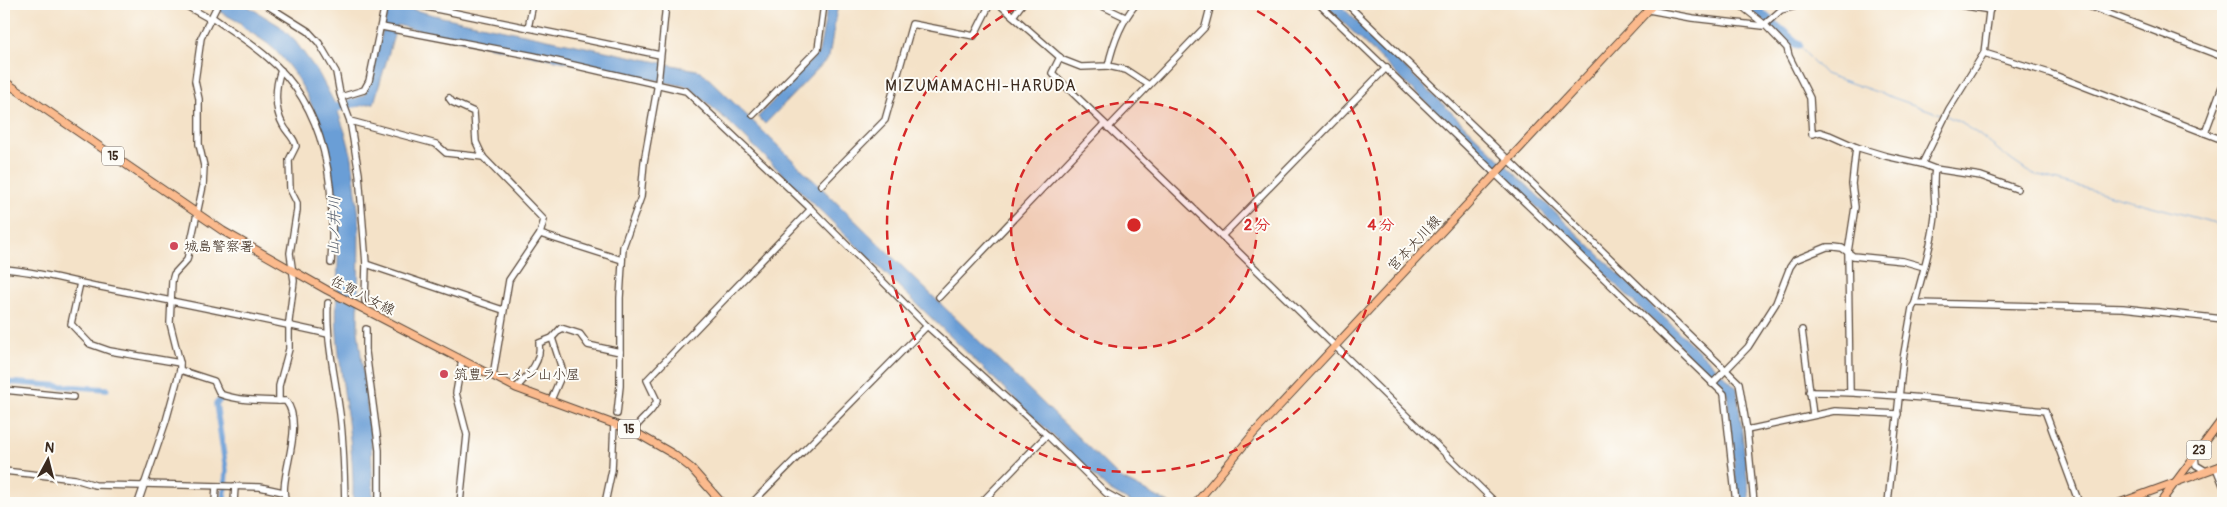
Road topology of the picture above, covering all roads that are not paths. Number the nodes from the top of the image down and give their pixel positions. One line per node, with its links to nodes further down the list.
1 (183, 4): 25 (street)
2 (218, 4): 25 (street)
3 (265, 4): 41 (street)
4 (385, 4): 28 (street)
5 (412, 4): 29 (street)
6 (533, 4): 29 (street)
7 (666, 4): 31 (street)
8 (824, 4): 43 (street)
9 (990, 4): 54 (street)
10 (999, 4): 24 (street)
11 (1022, 4): 24 (street)
12 (1098, 4): 26 (street)
13 (1136, 4): 26 (street)
14 (1210, 4): 40 (street)
15 (1319, 4): 35 (street)
16 (1347, 4): 50 (street)
17 (1654, 4): 23 (main road, 宮本大川線)
18 (1739, 4): 27 (street)
19 (1804, 4): 27 (street)
20 (1954, 4): 22 (street)
21 (2083, 4): 33 (street)
22 (1990, 7): 30 (street)
23 (1649, 10): 27 (street); 50 (main road, 宮本大川線)
24 (1013, 16): 32 (street)
25 (212, 17): 36 (street); 57 (street)
26 (1125, 18): 34 (street)
27 (1764, 24): 48 (street)
28 (382, 27): 38 (street); 41 (street)
29 (528, 28): 31 (street)
30 (1984, 53): 46 (street); 51 (street)
31 (660, 55): 38 (street)
32 (1060, 57): 34 (street); 45 (street)
33 (2223, 57)
34 (1108, 66): 40 (street)
35 (1387, 67): 53 (street); 59 (street)
36 (281, 70): 62 (street); 66 (street)
37 (4, 81): 57 (main road, 佐賀八女線 / 15)
38 (658, 83): 56 (street); 61 (street)
39 (2223, 84): 46 (street)
40 (1149, 85): 45 (street)
41 (341, 97): 44 (street)
42 (449, 98): 49 (street)
43 (753, 115)
44 (349, 119): 49 (street); 63 (street)
45 (1106, 126): 59 (street); 68 (street)
46 (2205, 133): 47 (street)
47 (2223, 140)
48 (1856, 147): 51 (street); 60 (street)
49 (483, 157): 58 (street)
50 (1507, 162): 53 (main road, 宮本大川線); 85 (street)
51 (1922, 164): 52 (street)
52 (1935, 169): 55 (street); 64 (street)
53 (1496, 173): 81 (main road, 宮本大川線); 87 (street)
54 (821, 185)
55 (2017, 188)
56 (811, 210): 76 (street); 102 (street)
57 (197, 213): 66 (main road, 佐賀八女線 / 15); 69 (street)
58 (540, 234): 61 (street); 73 (street)
59 (1222, 236): 81 (street)
60 (1848, 252): 64 (street); 85 (street); 91 (street)
61 (622, 260): 82 (street)
62 (331, 263)
63 (366, 264): 70 (street); 73 (street)
64 (1924, 267): 72 (street)
65 (4, 269): 67 (street)
66 (292, 270): 75 (street); 83 (main road, 佐賀八女線 / 15)
67 (80, 283): 69 (street); 84 (street)
68 (939, 297)
69 (171, 300): 75 (street); 84 (street)
70 (365, 300)
71 (328, 303): 79 (street)
72 (1915, 303): 74 (street); 92 (street)
73 (503, 310): 86 (street)
74 (2223, 319)
75 (289, 326): 79 (street); 95 (street)
76 (927, 326): 103 (street); 123 (street)
77 (366, 328): 119 (street)
78 (1802, 330): 90 (street)
79 (328, 334): 118 (street)
80 (552, 338): 82 (street); 88 (street); 94 (street)
81 (1334, 346): 126 (main road, 宮本大川線); 127 (street)
82 (620, 352): 96 (street)
83 (462, 360): 86 (main road, 佐賀八女線 / 15); 120 (street)
84 (180, 366): 95 (street); 109 (street)
85 (1726, 369): 87 (street); 101 (street)
86 (493, 376): 88 (main road, 佐賀八女線 / 15)
87 (1712, 384): 128 (street)
88 (516, 388): 94 (main road, 佐賀八女線 / 15)
89 (4, 390): 93 (street)
90 (1809, 392): 91 (street); 98 (street)
91 (1850, 392): 92 (street)
92 (1900, 396): 97 (street); 131 (street)
93 (73, 398)
94 (551, 400): 100 (main road, 佐賀八女線 / 15)
95 (278, 401): 113 (street)
96 (617, 414)
97 (1898, 414): 98 (street); 130 (street)
98 (1813, 415): 101 (street)
99 (2223, 418): 104 (main road, 23)
100 (614, 422): 102 (main road, 佐賀八女線 / 15); 121 (street)
101 (1747, 430): 129 (street)
102 (634, 431): 122 (main road, 佐賀八女線 / 15)
103 (1047, 435): 124 (street); 125 (street)
104 (2195, 456): 107 (street); 108 (main road, 23)
105 (2220, 466): 107 (main road); 110 (street)
106 (4, 471): 109 (street)
107 (2206, 472): 108 (main road)
108 (2174, 482): 132 (main road); 133 (main road, 23)
109 (144, 485): 111 (street); 114 (street)
110 (2223, 485)
111 (217, 486): 112 (street); 115 (street)
112 (233, 487): 113 (street); 116 (street)
113 (283, 492): 117 (street)
114 (138, 503)
115 (215, 503)
116 (234, 503)
117 (287, 503)
118 (345, 503)
119 (379, 503)
120 (460, 503)
121 (605, 503)
122 (722, 503)
123 (752, 503)
124 (981, 503)
125 (1124, 503)
126 (1196, 503)
127 (1496, 503)
128 (1736, 503)
129 (1754, 503)
130 (1888, 503)
131 (2079, 503)
132 (2119, 503)
133 (2160, 503)

